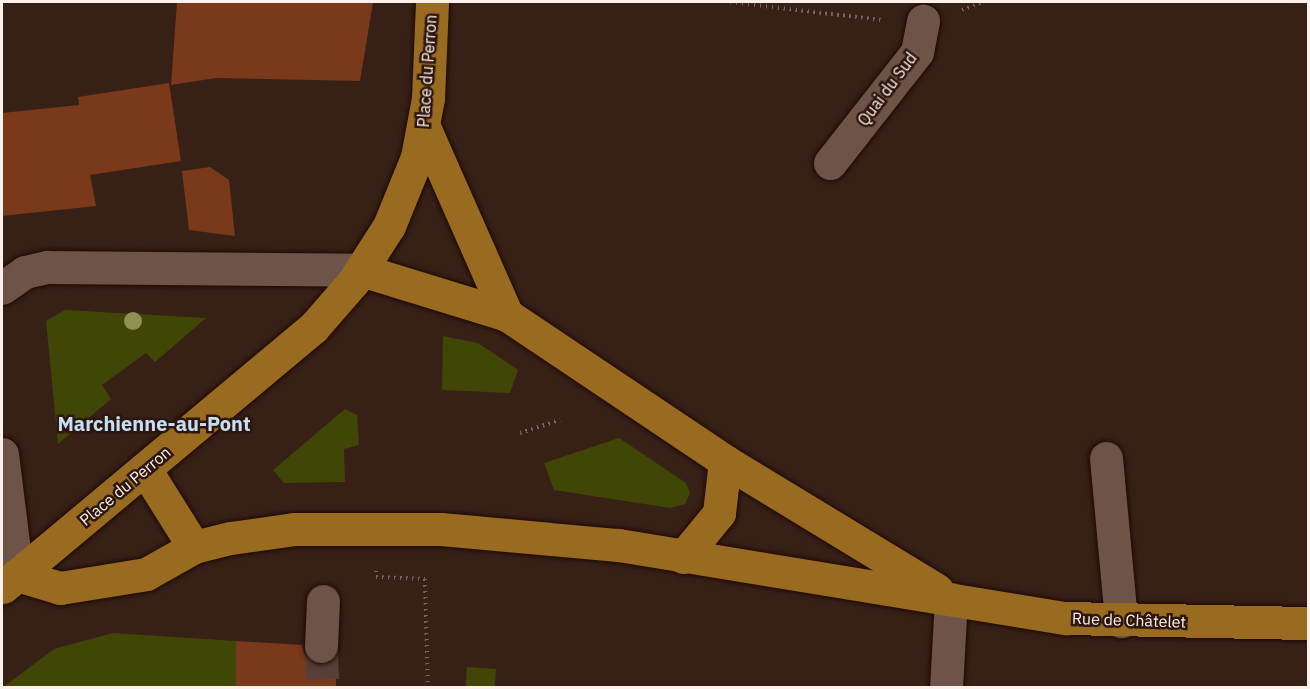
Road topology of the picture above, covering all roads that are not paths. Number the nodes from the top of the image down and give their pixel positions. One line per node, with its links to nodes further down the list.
1 (432, 2): 3 (main road, Place du Perron)
2 (923, 21): 4 (lane, Quai du Sud)
3 (424, 128): 5 (main road, Place du Perron); 7 (main road)
4 (830, 164)
5 (361, 270): 6 (lane); 7 (main road); 11 (main road, Place du Perron)
6 (2, 288)
7 (507, 315): 10 (main road)
8 (2, 454): 14 (lane)
9 (1106, 458): 17 (lane)
10 (725, 461): 13 (main road); 15 (main road)
11 (146, 469): 12 (main road); 14 (main road, Place du Perron)
12 (194, 547): 13 (main road, Rue de Châtelet); 14 (main road, Rue de Châtelet)
13 (683, 557): 15 (main road, Rue de Châtelet)
14 (9, 581)
15 (951, 599): 17 (main road, Rue de Châtelet); 20 (lane)
16 (323, 601): 19 (lane)
17 (1122, 621): 18 (main road, Rue de Châtelet)
18 (1308, 623)
19 (321, 646)
20 (946, 687)

